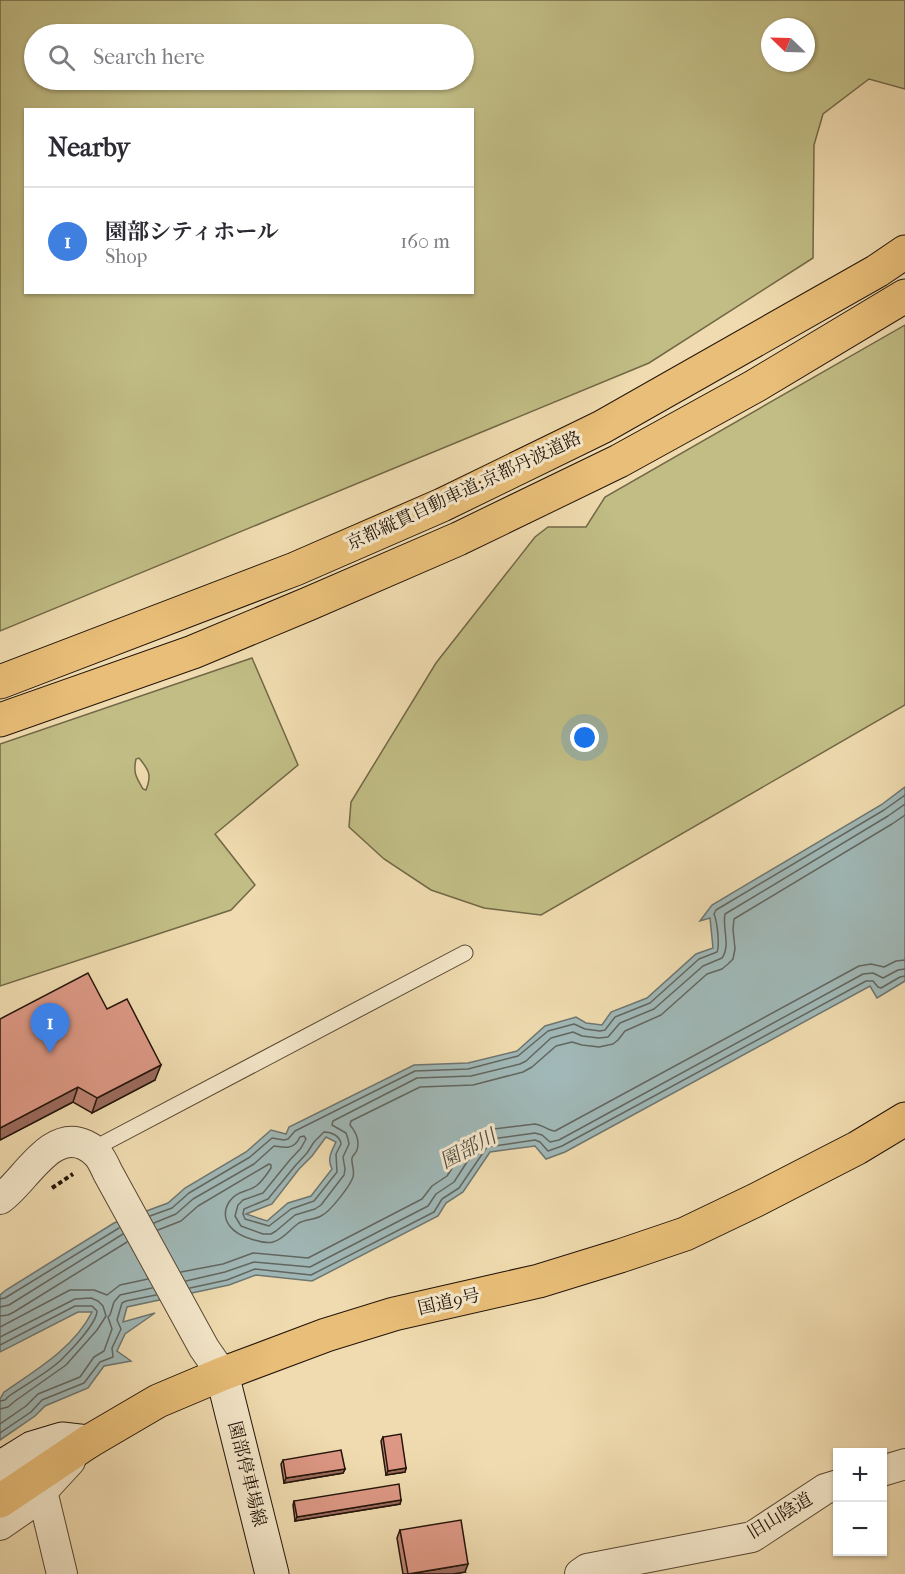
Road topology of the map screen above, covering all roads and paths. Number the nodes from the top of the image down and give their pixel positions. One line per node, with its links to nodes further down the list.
1 (905, 252): 3 (highway, 京都縦貫自動車道;京都丹波道路)
2 (905, 296): 4 (highway)
3 (0, 682)
4 (0, 720)
5 (465, 953): 7 (lane)
6 (905, 1119): 9 (highway, 国道9号)
7 (101, 1161): 8 (street); 9 (street)
8 (0, 1198)
9 (222, 1374): 10 (highway, 国道9号); 19 (main road, 園部停車場線)
10 (88, 1442): 12 (main road); 15 (street); 16 (highway, 国道9号)
11 (905, 1464): 13 (street)
12 (0, 1467)
13 (887, 1469)
14 (833, 1486): 20 (street, 旧山陰道)
15 (43, 1495): 17 (street); 18 (street)
16 (0, 1501)
17 (0, 1525)
18 (63, 1574)
19 (272, 1574)
20 (580, 1574)

